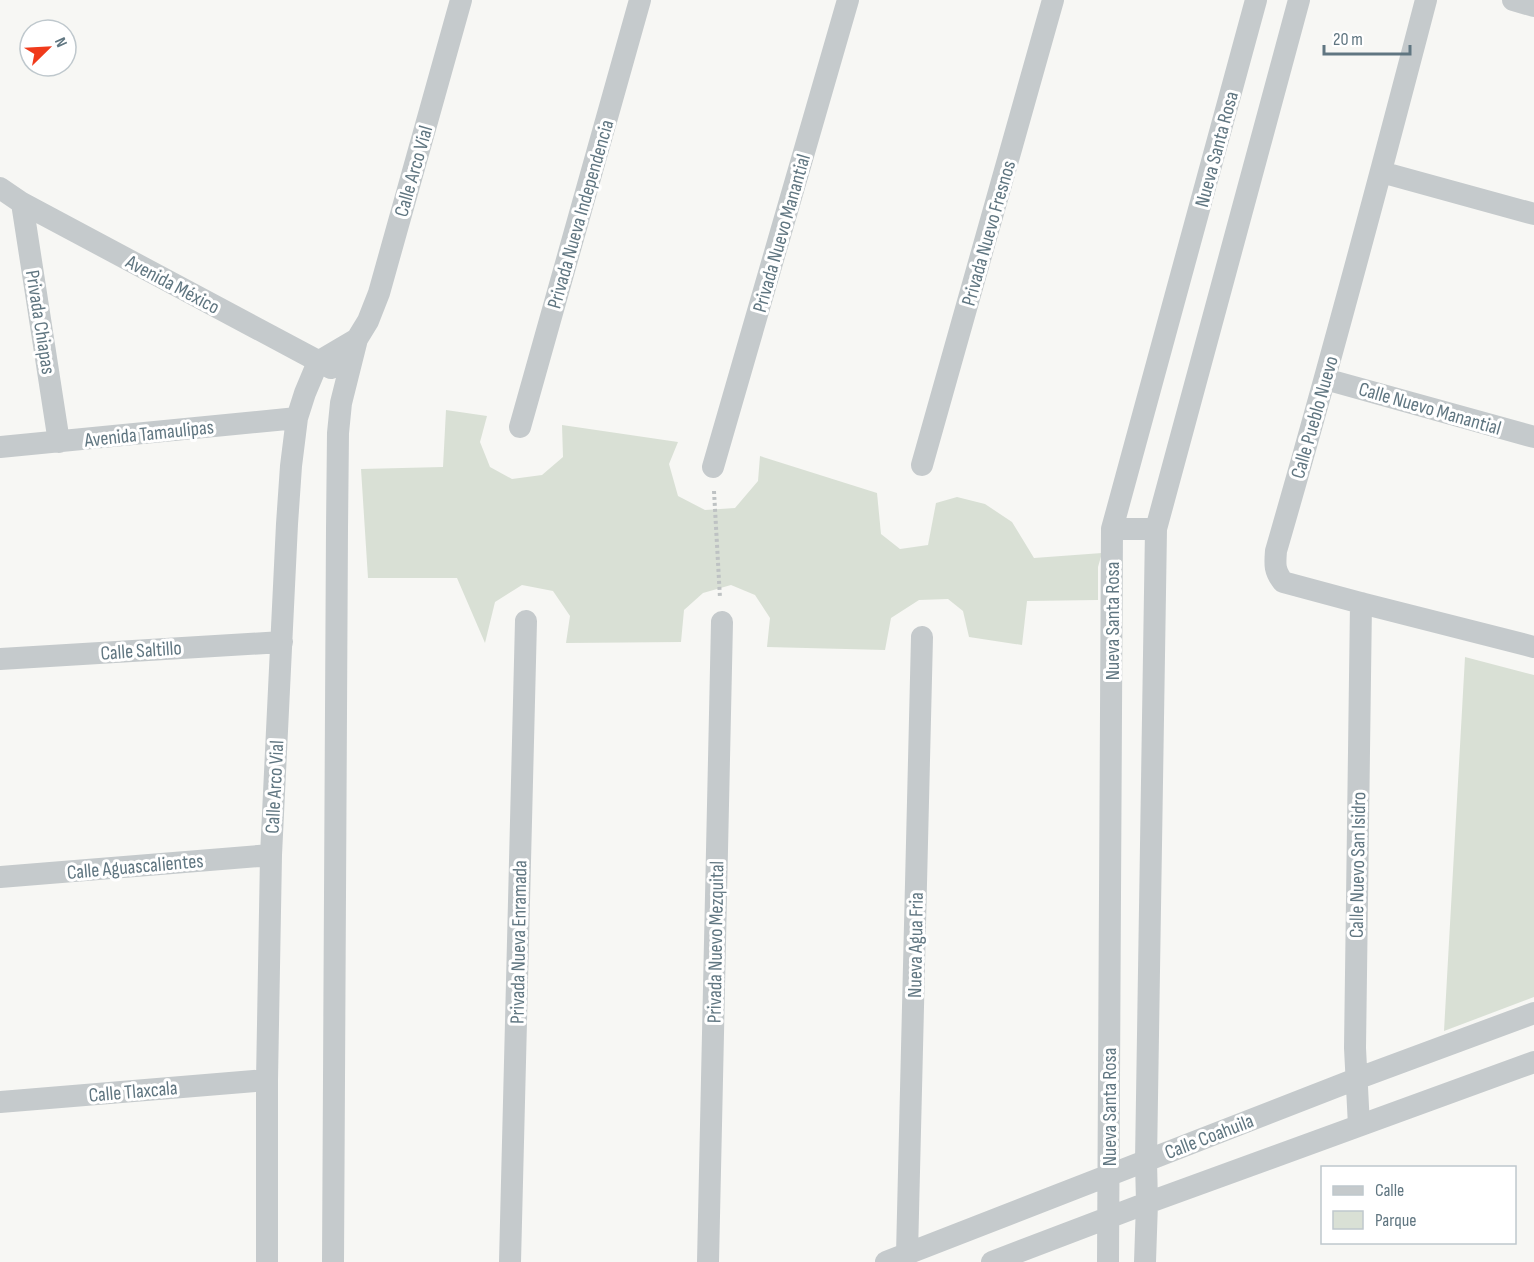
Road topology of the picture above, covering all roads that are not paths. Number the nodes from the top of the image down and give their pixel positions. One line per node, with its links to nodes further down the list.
1 (461, 0): 14 (street, Calle Arco Vial)
2 (640, 0): 19 (street, Privada Nueva Independencia)
3 (848, 0): 24 (street, Privada Nuevo Manantial)
4 (1053, 0): 23 (street, Privada Nuevo Fresnos)
5 (1257, 0): 25 (street, Nueva Santa Rosa)
6 (1299, 0): 26 (street, Nueva Santa Rosa)
7 (1426, 0): 10 (street, Calle Pueblo Nuevo)
8 (1513, 0): 9 (street)
9 (1534, 6)
10 (1382, 172): 13 (street); 17 (street, Calle Pueblo Nuevo)
11 (0, 188): 12 (street, Avenida México)
12 (22, 203): 15 (street, Avenida México); 21 (street, Privada Chiapas)
13 (1534, 214)
14 (357, 339): 15 (street); 16 (street, Calle Arco Vial)
15 (318, 362): 16 (street, Avenida México); 18 (street, Calle Arco Vial)
16 (348, 376): 48 (street, Calle Arco Vial)
17 (1325, 379): 20 (street, Calle Nuevo Manantial); 27 (street, Calle Pueblo Nuevo)
18 (297, 418): 21 (street, Avenida Tamaulipas); 31 (street, Calle Arco Vial)
19 (520, 428)
20 (1534, 437)
21 (59, 442): 22 (street, Avenida Tamaulipas)
22 (0, 447)
23 (922, 465)
24 (713, 467)
25 (1112, 529): 26 (street); 43 (street, Nueva Santa Rosa)
26 (1156, 530): 42 (street, Nueva Santa Rosa)
27 (1361, 603): 32 (street, Calle Pueblo Nuevo); 38 (street, Calle Nuevo San Isidro)
28 (526, 621): 49 (street, Privada Nueva Enramada)
29 (722, 622): 50 (street, Privada Nuevo Mezquital)
30 (922, 637): 46 (street, Nueva Agua Fria)
31 (282, 642): 33 (street, Calle Saltillo); 34 (street, Calle Arco Vial)
32 (1534, 646)
33 (0, 659)
34 (271, 855): 35 (street, Calle Aguascalientes); 39 (street, Calle Arco Vial)
35 (0, 877)
36 (1534, 1013): 38 (street, Calle Coahuila)
37 (1534, 1062): 41 (street, Calle Coahuila)
38 (1356, 1078): 41 (street, Calle Nuevo San Isidro); 42 (street, Calle Coahuila)
39 (267, 1080): 40 (street, Calle Tlaxcala); 47 (street, Calle Arco Vial)
40 (0, 1102)
41 (1359, 1126): 44 (street, Calle Coahuila)
42 (1146, 1161): 43 (street, Calle Coahuila); 44 (street, Nueva Santa Rosa)
43 (1108, 1176): 45 (street, Nueva Santa Rosa); 46 (street, Calle Coahuila)
44 (1147, 1203): 45 (street, Calle Coahuila); 54 (street, Nueva Santa Rosa)
45 (1109, 1217): 52 (street, Calle Coahuila); 53 (street, Nueva Santa Rosa)
46 (907, 1254): 51 (street, Calle Coahuila)
47 (267, 1262)
48 (333, 1262)
49 (510, 1262)
50 (708, 1262)
51 (886, 1262)
52 (992, 1262)
53 (1108, 1262)
54 (1145, 1262)

